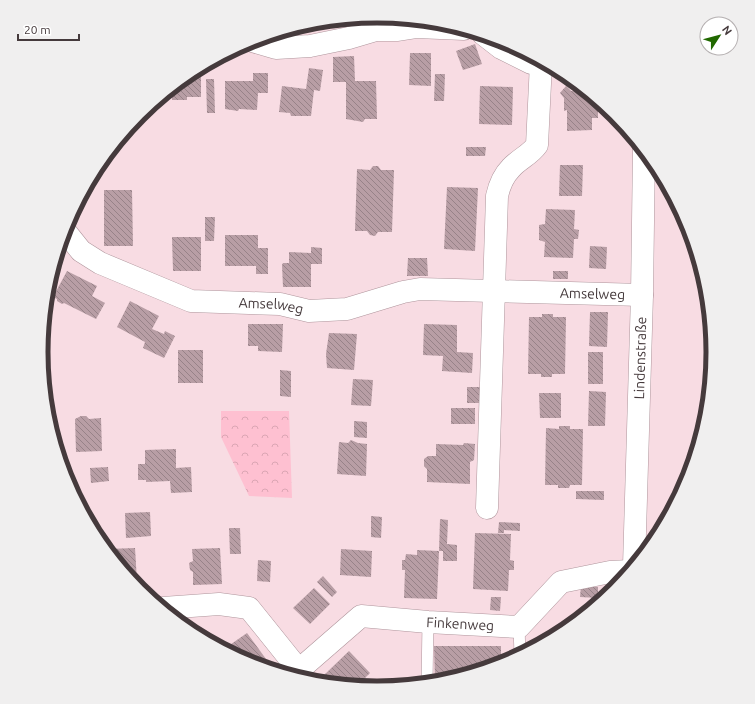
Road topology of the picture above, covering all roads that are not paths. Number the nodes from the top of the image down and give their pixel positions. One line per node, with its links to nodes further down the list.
1 (432, 28): 2 (street)
2 (262, 44)
3 (501, 47): 4 (street)
4 (534, 63)
5 (543, 67): 8 (street)
6 (644, 159): 9 (street, Lindenstraße)
7 (70, 237): 8 (street, Amselweg)
8 (494, 291): 9 (street, Amselweg); 10 (street)
9 (642, 294): 11 (street, Lindenstraße)
10 (487, 508)
11 (634, 558)
12 (626, 567): 15 (street)
13 (171, 607): 17 (street)
14 (428, 622): 15 (street, Finkenweg); 18 (street, Finkenweg); 19 (lane)
15 (519, 627): 16 (lane)
16 (520, 648)
17 (294, 670)
18 (296, 671)
19 (427, 677)

